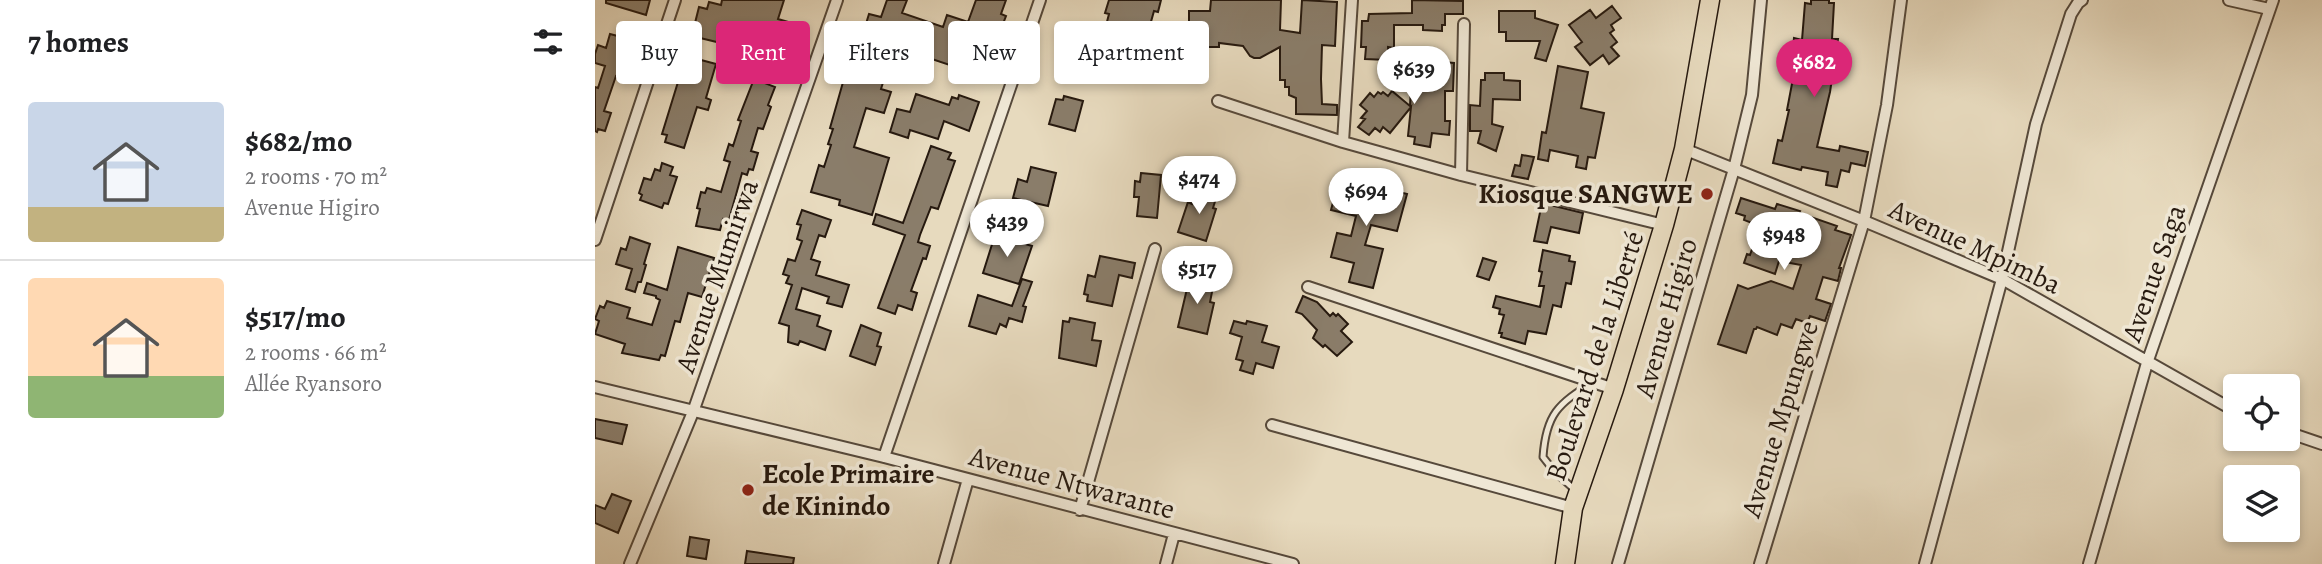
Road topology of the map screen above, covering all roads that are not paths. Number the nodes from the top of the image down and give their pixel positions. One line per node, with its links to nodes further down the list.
1 (675, 0): 19 (street)
2 (837, 0): 28 (street, Avenue Mumirwa)
3 (1039, 0): 32 (street)
4 (1352, 0): 13 (street)
5 (1710, 0): 14 (highway, Boulevard de la Liberté)
6 (1761, 0): 15 (street, Avenue Higiro)
7 (1901, 0): 17 (street, Avenue Mpungwe)
8 (2229, 0): 10 (street)
9 (2080, 1): 21 (street)
10 (2271, 4): 23 (street, Avenue Saga)
11 (1464, 24): 16 (street)
12 (1218, 101): 13 (street)
13 (1343, 142): 16 (street)
14 (1684, 149): 15 (street, Avenue Mpimba); 18 (highway, Boulevard de la Liberté)
15 (1734, 169): 17 (street, Avenue Mpimba); 42 (street, Avenue Higiro)
16 (1461, 175): 18 (street)
17 (1864, 221): 21 (street, Avenue Mpimba); 43 (street, Avenue Mpungwe)
18 (1664, 225): 26 (highway, Boulevard de la Liberté)
19 (595, 240)
20 (1155, 249): 35 (street)
21 (2002, 279): 23 (street, Avenue Mpimba); 44 (street)
22 (1308, 287): 24 (street)
23 (2147, 363): 27 (street, Avenue Mpimba); 45 (street, Avenue Saga)
24 (1593, 382): 26 (street); 34 (lane)
25 (595, 387): 28 (street, Avenue Ntwarante)
26 (1614, 389): 34 (highway, Boulevard de la Liberté)
27 (2223, 404)
28 (693, 412): 32 (street, Avenue Ntwarante); 37 (street, Avenue Mumirwa)
29 (1272, 425): 34 (street)
30 (2300, 436): 31 (street)
31 (2322, 444)
32 (884, 457): 33 (street, Avenue Ntwarante)
33 (968, 479): 35 (street, Avenue Ntwarante); 38 (street)
34 (1576, 501): 41 (highway, Boulevard de la Liberté)
35 (1080, 510): 36 (street, Avenue Ntwarante)
36 (1174, 534): 39 (street); 40 (street, Avenue Ntwarante)
37 (630, 564)
38 (944, 564)
39 (1165, 564)
40 (1293, 564)
41 (1565, 564)
42 (1618, 564)
43 (1760, 564)
44 (1925, 564)
45 (2088, 564)

